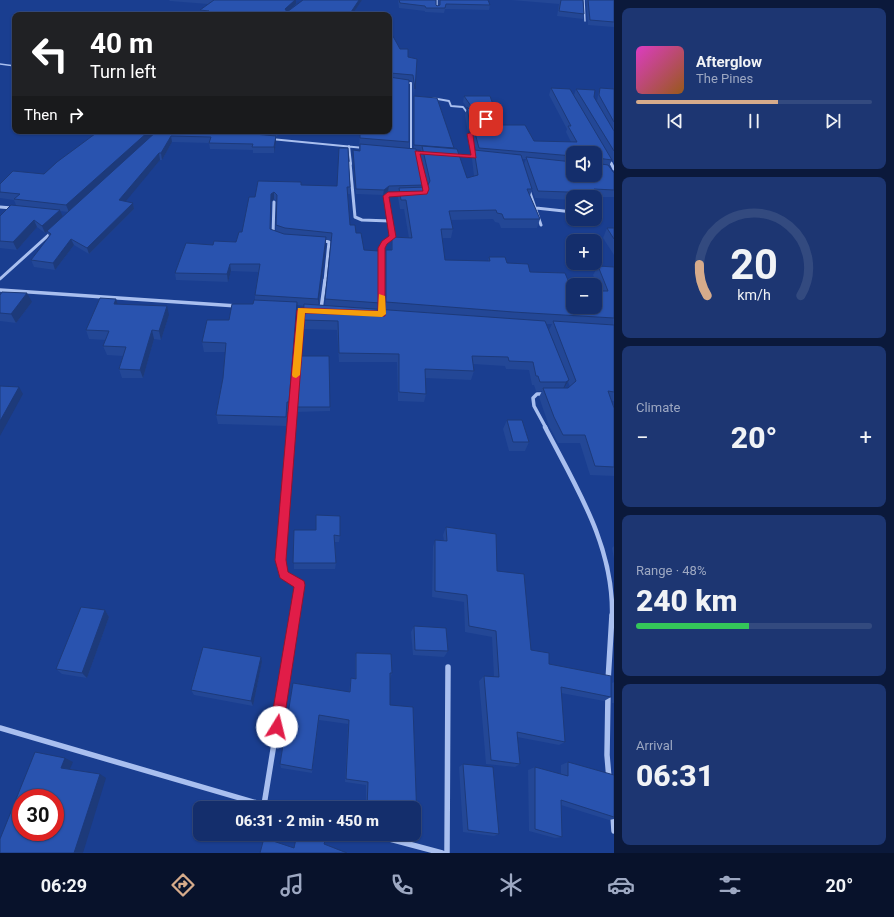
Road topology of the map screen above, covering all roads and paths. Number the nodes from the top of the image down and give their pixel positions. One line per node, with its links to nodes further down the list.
1 (437, 0): 3 (street)
2 (584, 0): 4 (street)
3 (437, 9)
4 (585, 21)
5 (0, 64): 6 (street)
6 (12, 66)
7 (396, 82): 8 (street)
8 (411, 98): 9 (street); 15 (street)
9 (418, 98)
10 (425, 98): 20 (street)
11 (265, 139): 12 (street)
12 (349, 146): 13 (street); 32 (street)
13 (365, 148)
14 (403, 151): 15 (street)
15 (411, 151): 16 (street)
16 (416, 152): 17 (street); 26 (street)
17 (424, 153)
18 (448, 155): 20 (street)
19 (606, 156): 23 (street)
20 (474, 157): 21 (street)
21 (482, 158)
22 (608, 169): 23 (street)
23 (614, 170)
24 (529, 188): 30 (street)
25 (409, 194): 32 (street)
26 (422, 194)
27 (274, 202): 35 (street)
28 (0, 206): 29 (street)
29 (16, 208)
30 (536, 208): 31 (street); 34 (street)
31 (566, 211)
32 (390, 221): 45 (street)
33 (59, 225): 37 (street)
34 (541, 225)
35 (277, 237)
36 (318, 240): 42 (street)
37 (0, 279)
38 (0, 290): 39 (street)
39 (246, 307)
40 (285, 309): 41 (street)
41 (301, 310): 42 (street); 52 (street)
42 (321, 311): 43 (street)
43 (329, 312)
44 (374, 314): 45 (street)
45 (382, 314): 46 (street)
46 (390, 315)
47 (550, 393): 50 (street)
48 (448, 667): 57 (street)
49 (0, 728): 51 (street)
50 (610, 785)
51 (250, 801)
52 (265, 801)
53 (612, 808): 54 (street)
54 (614, 831)
55 (397, 841): 56 (street)
56 (442, 853)
57 (447, 853)

